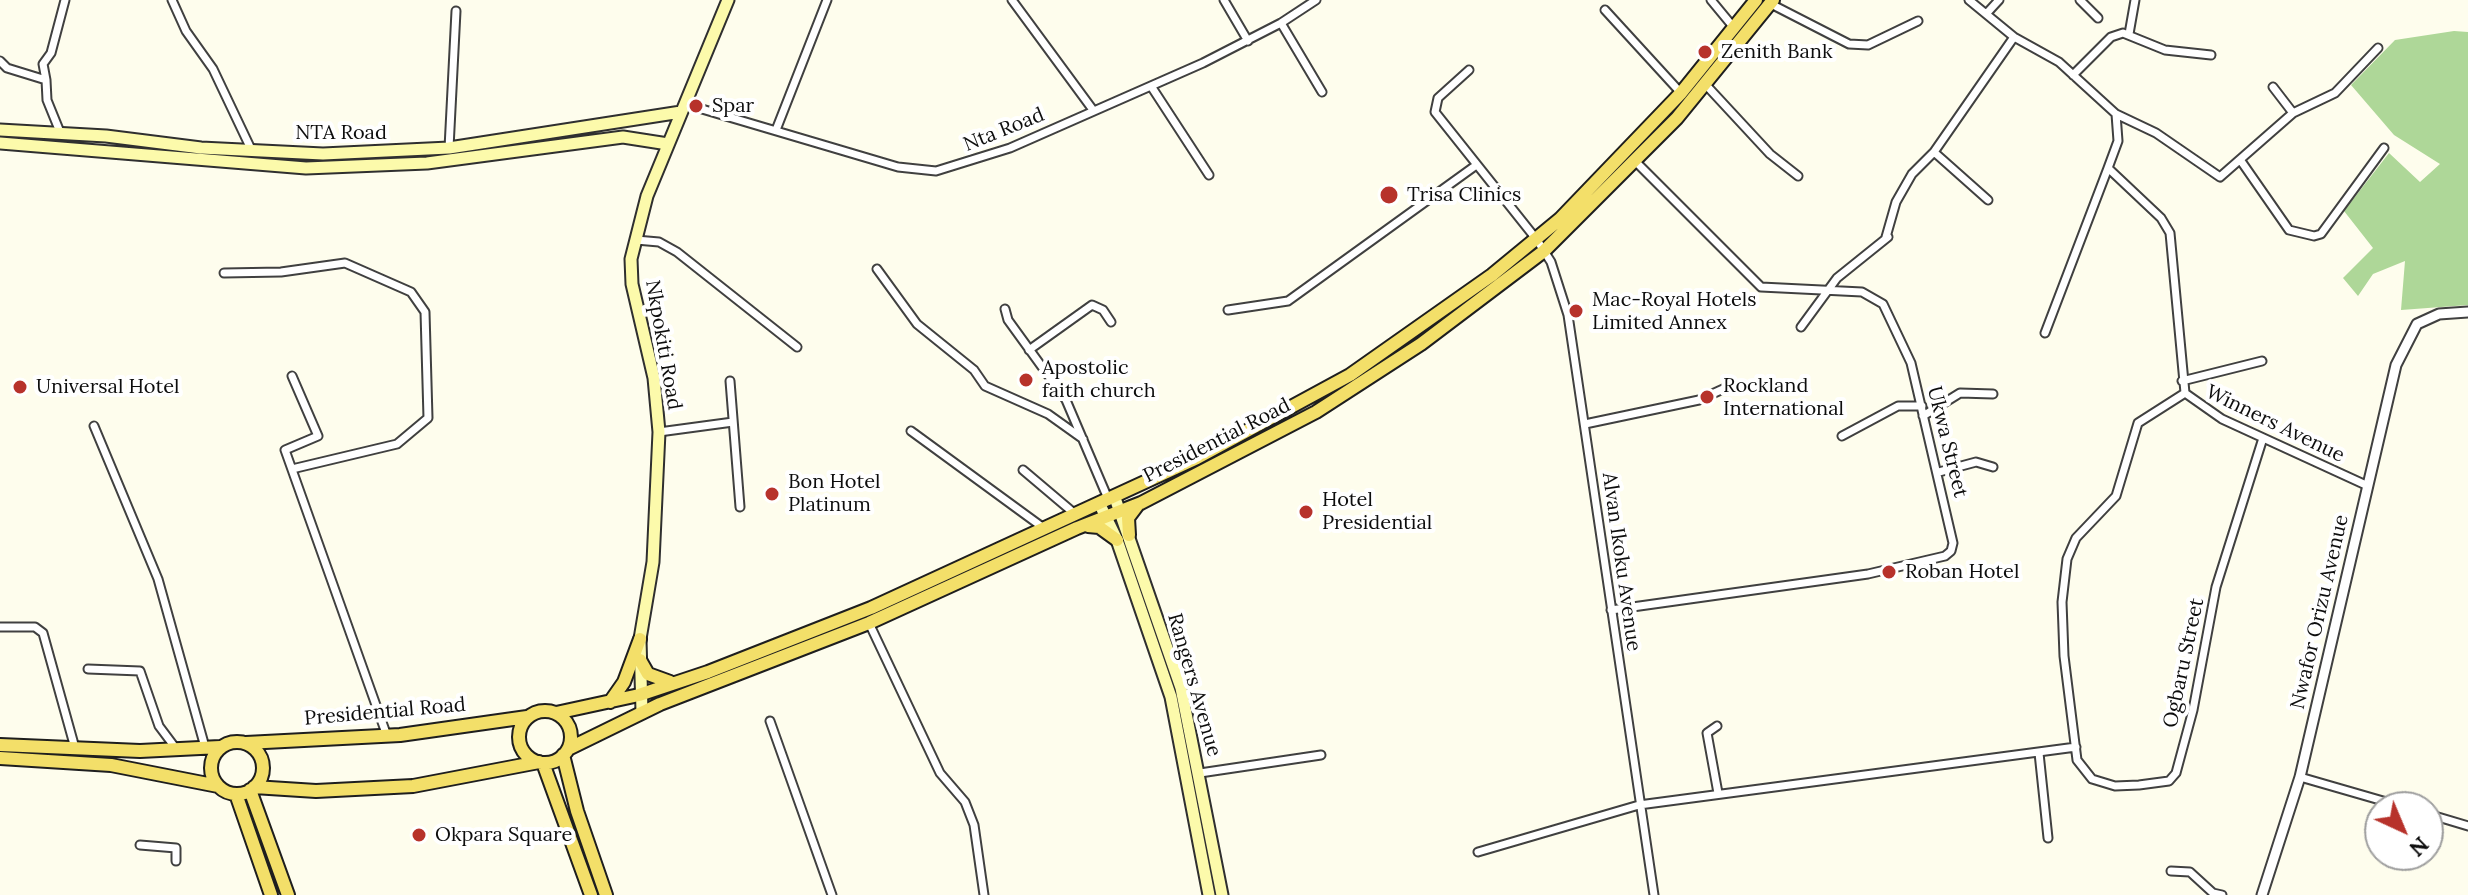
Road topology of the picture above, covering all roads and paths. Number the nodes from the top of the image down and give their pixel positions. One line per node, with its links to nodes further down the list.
1 (65, 0): 31 (street)
2 (172, 0): 50 (street)
3 (728, 0): 37 (main road, Nkpokiti Road)
4 (827, 0): 42 (street)
5 (1012, 0): 38 (street)
6 (1224, 0): 25 (street)
7 (1316, 0): 21 (street, Nta Road)
8 (1711, 0): 22 (street)
9 (1756, 0): 18 (main road, Presidential Road)
10 (1969, 0): 17 (street)
11 (1999, 0): 17 (street)
12 (2080, 0): 19 (street)
13 (2135, 0): 23 (street)
14 (1772, 2): 18 (main road, Presidential Road); 20 (street)
15 (1605, 10): 36 (street)
16 (456, 11): 47 (street)
17 (1987, 13): 24 (street)
18 (1753, 16): 22 (main road, Presidential Road); 32 (main road, Presidential Road)
19 (2098, 18)
20 (1918, 21)
21 (1281, 23): 25 (street, Nta Road); 35 (street)
22 (1735, 29): 36 (main road, Presidential Road)
23 (2129, 34): 27 (street); 30 (street)
24 (2014, 37): 30 (street); 51 (street)
25 (1248, 41): 33 (street, Nta Road)
26 (2378, 48): 39 (street)
27 (2211, 55)
28 (0, 61): 31 (street)
29 (1469, 70): 54 (street, Alvan Ikoku Avenue)
30 (2073, 75): 40 (street)
31 (46, 80): 43 (street)
32 (1706, 85): 48 (main road, Presidential Road); 57 (street)
33 (1151, 86): 38 (street, Nta Road); 56 (street)
34 (2273, 87): 39 (street)
35 (1322, 92)
36 (1681, 93): 44 (main road, Presidential Road)
37 (683, 108): 42 (street, Nta Road); 46 (main road, Nkpokiti Road); 47 (main road, NTA Road)
38 (1093, 110): 42 (street, Nta Road)
39 (2293, 113): 52 (street)
40 (2116, 114): 52 (street); 55 (street)
41 (0, 130): 43 (main road, NTA Road)
42 (776, 130)
43 (60, 132): 50 (main road, NTA Road)
44 (1639, 138): 48 (street); 60 (main road, Presidential Road)
45 (0, 143): 46 (main road, NTA Road)
46 (668, 144): 59 (main road, Nkpokiti Road)
47 (449, 148): 50 (main road, NTA Road)
48 (1649, 148): 53 (main road, Presidential Road)
49 (2384, 148): 52 (street)
50 (251, 149)
51 (1934, 152): 58 (street); 63 (street)
52 (2241, 161)
53 (1636, 162): 60 (main road, Presidential Road); 63 (street, Ukwa Street)
54 (1475, 166): 60 (street, Alvan Ikoku Avenue); 65 (street)
55 (2108, 168): 69 (street); 75 (street, Winners Avenue)
56 (1209, 175)
57 (1798, 176)
58 (1988, 200)
59 (633, 240): 70 (street); 85 (main road, Nkpokiti Road)
60 (1541, 245): 82 (street, Alvan Ikoku Avenue); 94 (main road, Presidential Road); 95 (main road, Presidential Road)
61 (877, 269): 88 (street)
62 (224, 273): 90 (street)
63 (1826, 292): 68 (street); 79 (street, Ukwa Street)
64 (1005, 309): 71 (street)
65 (1228, 310)
66 (2468, 312): 93 (street, Nwafor Orizu Avenue)
67 (1111, 322): 71 (street)
68 (1801, 327)
69 (2045, 333)
70 (797, 347)
71 (1029, 350): 88 (street)
72 (2262, 361): 75 (street)
73 (292, 376): 90 (street)
74 (730, 381): 81 (street)
75 (2182, 381): 77 (street, Winners Avenue)
76 (1734, 384): 82 (street)
77 (2185, 393): 87 (street, Winners Avenue); 121 (street, Ogbaru Street)
78 (1993, 394): 80 (street)
79 (1922, 406): 80 (street, Ukwa Street); 86 (street)
80 (1923, 416): 92 (street, Ukwa Street)
81 (733, 422): 85 (street); 96 (street)
82 (1585, 424): 102 (street, Alvan Ikoku Avenue)
83 (94, 426): 119 (street)
84 (911, 431): 99 (street)
85 (659, 432): 105 (main road, Nkpokiti Road)
86 (1842, 436)
87 (2263, 438): 93 (street, Winners Avenue); 121 (street, Ogbaru Street)
88 (1083, 439): 95 (street)
89 (1993, 467): 92 (street)
90 (292, 469): 116 (street)
91 (1023, 470): 98 (street)
92 (1939, 472): 102 (street, Ukwa Street)
93 (2368, 486): 131 (street, Nwafor Orizu Avenue)
94 (1141, 503): 97 (main road, Presidential Road); 100 (main road)
95 (1108, 505): 97 (main road, Presidential Road); 98 (main road, Presidential Road); 100 (main road)
96 (740, 507)
97 (1120, 511): 100 (main road)
98 (1077, 522): 99 (main road, Presidential Road); 100 (main road); 101 (main road, Presidential Road)
99 (1046, 531): 101 (main road, Presidential Road)
100 (1123, 538): 129 (main road, Rangers Avenue); 151 (main road, Rangers Avenue)
101 (959, 576): 103 (main road, Presidential Road); 108 (main road, Presidential Road)
102 (1611, 610): 137 (street, Alvan Ikoku Avenue)
103 (869, 623): 111 (main road, Presidential Road); 150 (street)
104 (0, 627): 122 (street)
105 (640, 639): 106 (main road, Nkpokiti Road); 110 (main road)
106 (640, 660): 108 (main road); 109 (main road, Nkpokiti Road)
107 (88, 669): 123 (street)
108 (673, 683): 109 (main road, Presidential Road)
109 (639, 695): 110 (main road, Presidential Road); 111 (main road, Nkpokiti Road)
110 (610, 702): 112 (main road, Presidential Road)
111 (642, 712): 124 (main road, Presidential Road)
112 (556, 713): 113 (main road); 124 (main road)
113 (527, 717): 116 (main road, Presidential Road); 128 (main road)
114 (770, 721): 149 (street)
115 (1717, 726): 134 (street)
116 (387, 736): 117 (main road, Presidential Road)
117 (246, 743): 120 (main road); 133 (main road)
118 (0, 745): 122 (main road)
119 (205, 747): 120 (main road); 123 (main road)
120 (220, 747): 132 (main road)
121 (2076, 747): 125 (street)
122 (75, 748): 123 (main road)
123 (174, 750): 130 (main road)
124 (566, 752): 128 (main road); 148 (main road)
125 (2039, 753): 134 (street); 140 (street)
126 (1321, 755): 129 (street)
127 (0, 758): 130 (main road)
128 (541, 762): 133 (main road); 147 (main road)
129 (1200, 773): 152 (main road, Rangers Avenue)
130 (168, 775): 132 (main road)
131 (2300, 777): 136 (street); 155 (street, Nwafor Orizu Avenue)
132 (218, 786): 135 (main road)
133 (252, 789): 135 (main road); 146 (main road)
134 (1718, 793): 137 (street)
135 (236, 794): 145 (main road)
136 (2364, 795)
137 (1639, 805): 142 (street); 153 (street, Alvan Ikoku Avenue)
138 (2444, 818): 139 (street)
139 (2468, 825)
140 (2048, 838)
141 (140, 845): 143 (street)
142 (1478, 852)
143 (176, 861)
144 (2171, 871): 154 (street)
145 (271, 895)
146 (288, 895)
147 (591, 895)
148 (606, 895)
149 (832, 895)
150 (984, 895)
151 (1209, 895)
152 (1222, 895)
153 (1654, 895)
154 (2222, 895)
155 (2262, 895)

